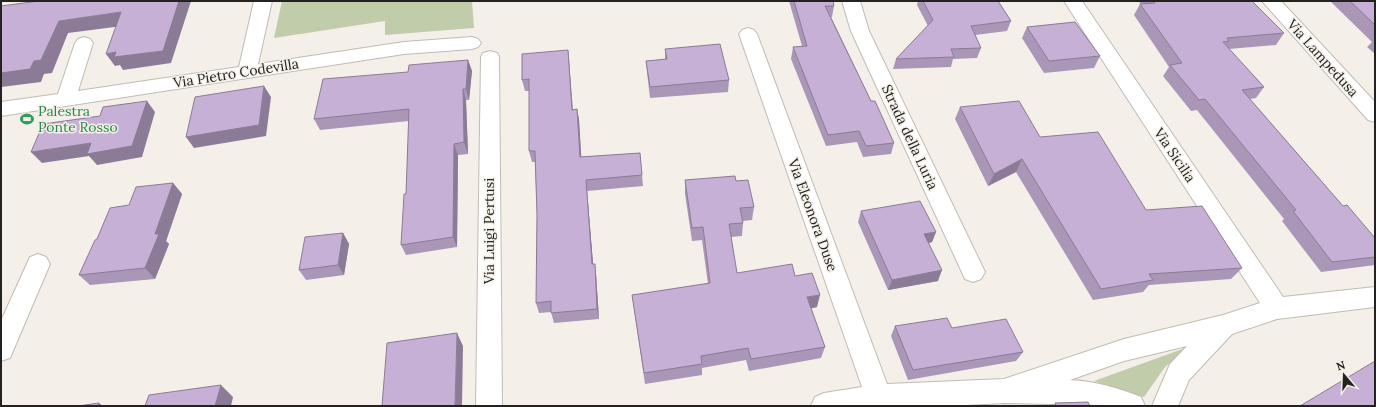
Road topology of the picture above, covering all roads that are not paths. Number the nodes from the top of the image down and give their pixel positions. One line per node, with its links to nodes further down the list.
1 (263, 1): 9 (street)
2 (851, 1): 14 (street, Strada della Luria)
3 (1073, 1): 16 (street, Via Sicilia)
4 (1271, 1): 12 (street, Via Lampedusa)
5 (748, 34): 20 (street, Via Eleonora Duse)
6 (472, 43): 9 (street, Via Pietro Codevilla)
7 (84, 44): 10 (street)
8 (490, 57): 21 (street, Via Luigi Pertusi)
9 (247, 71): 10 (street, Via Pietro Codevilla)
10 (66, 99): 11 (street, Via Pietro Codevilla)
11 (1, 109)
12 (1375, 115)
13 (38, 264): 18 (street)
14 (973, 272)
15 (1375, 297): 16 (street)
16 (1277, 308): 17 (street)
17 (1224, 326): 19 (street); 24 (street)
18 (1, 350)
19 (1004, 391): 20 (street); 23 (street)
20 (879, 396): 22 (street)
21 (489, 406)
22 (824, 406)
23 (1132, 406)
24 (1165, 406)

